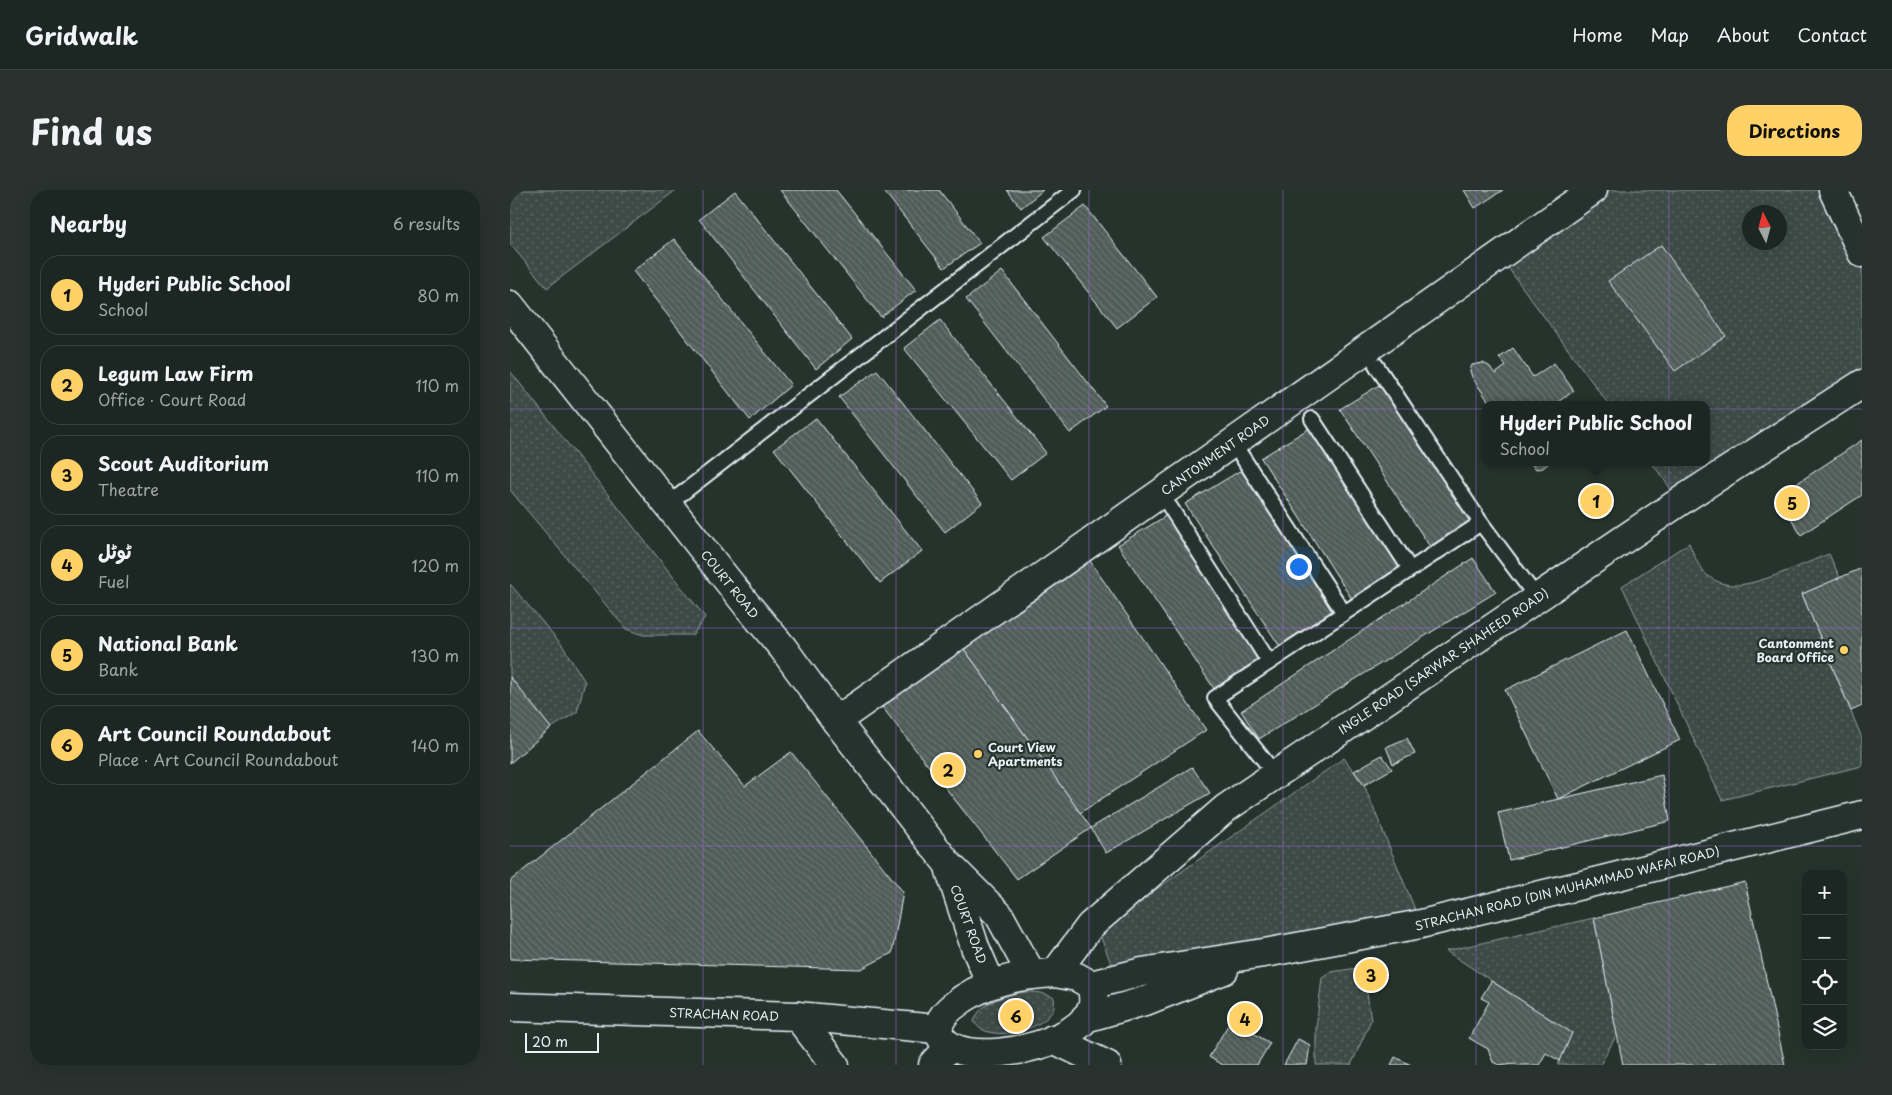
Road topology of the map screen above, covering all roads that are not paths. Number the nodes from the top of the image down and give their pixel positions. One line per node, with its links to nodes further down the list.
1 (1074, 190): 10 (lane)
2 (1594, 190): 17 (main road, CANTONMENT ROAD)
3 (1833, 190): 4 (main road)
4 (1862, 253)
5 (510, 305): 10 (main road, COURT ROAD)
6 (1376, 365): 12 (lane)
7 (1862, 384): 14 (main road, INGLE ROAD (SARWAR SHAHEED ROAD))
8 (1312, 419): 13 (lane)
9 (1241, 455): 15 (lane)
10 (667, 505): 17 (main road, COURT ROAD)
11 (1170, 507): 16 (lane)
12 (1481, 523): 13 (lane); 14 (lane)
13 (1410, 569): 15 (lane)
14 (1538, 598): 18 (main road, INGLE ROAD (SARWAR SHAHEED ROAD))
15 (1344, 613): 16 (lane)
16 (1269, 662): 18 (lane)
17 (836, 721): 20 (main road, COURT ROAD)
18 (1275, 774): 22 (main road, INGLE ROAD (SARWAR SHAHEED ROAD))
19 (1862, 815): 21 (main road, STRACHAN ROAD (DIN MUHAMMAD WAFAI ROAD))
20 (948, 864): 22 (main road, COURT ROAD); 23 (main road, COURT ROAD)
21 (1270, 952): 24 (main road, STRACHAN ROAD (DIN MUHAMMAD WAFAI ROAD)); 27 (main road, STRACHAN ROAD (DIN MUHAMMAD WAFAI ROAD))
22 (1044, 974): 23 (main road); 24 (main road)
23 (991, 984): 29 (main road)
24 (1091, 985): 27 (main road)
25 (510, 1007): 26 (main road, STRACHAN ROAD)
26 (797, 1016): 29 (main road, STRACHAN ROAD); 31 (main road)
27 (1085, 1018): 28 (main road, STRACHAN ROAD)
28 (1053, 1039): 30 (main road, STRACHAN ROAD); 32 (main road)
29 (940, 1047): 30 (main road, STRACHAN ROAD)
30 (983, 1059)
31 (835, 1065)
32 (1107, 1065)

